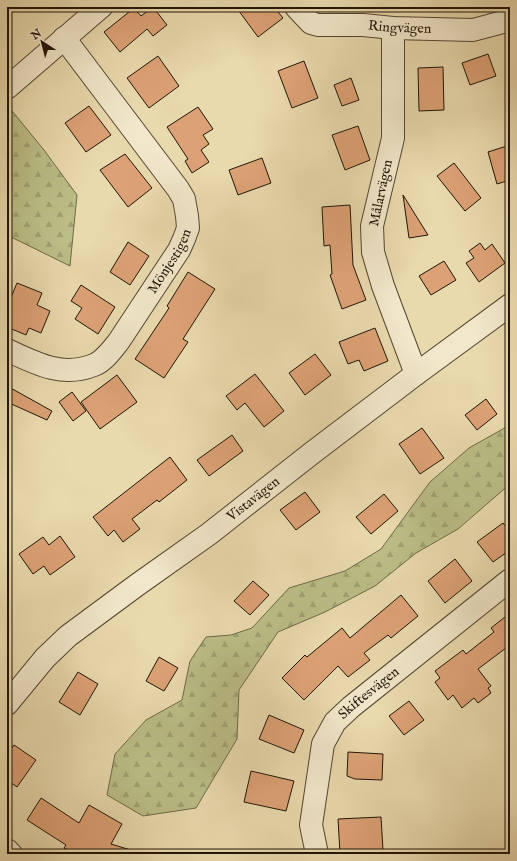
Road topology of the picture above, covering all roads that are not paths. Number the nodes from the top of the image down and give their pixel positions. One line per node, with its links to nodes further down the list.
1 (101, 7): 5 (street)
2 (296, 7): 4 (street, Ringvägen)
3 (510, 20): 4 (street, Ringvägen)
4 (393, 28): 9 (street, Målarvägen)
5 (64, 38): 6 (street); 8 (street, Mönjestigen)
6 (7, 88)
7 (510, 305): 9 (street, Vistavägen)
8 (7, 350)
9 (416, 374): 11 (street, Vistavägen)
10 (510, 580): 14 (street, Skiftesvägen)
11 (7, 704)
12 (7, 850): 13 (street)
13 (11, 854)
14 (317, 854)

